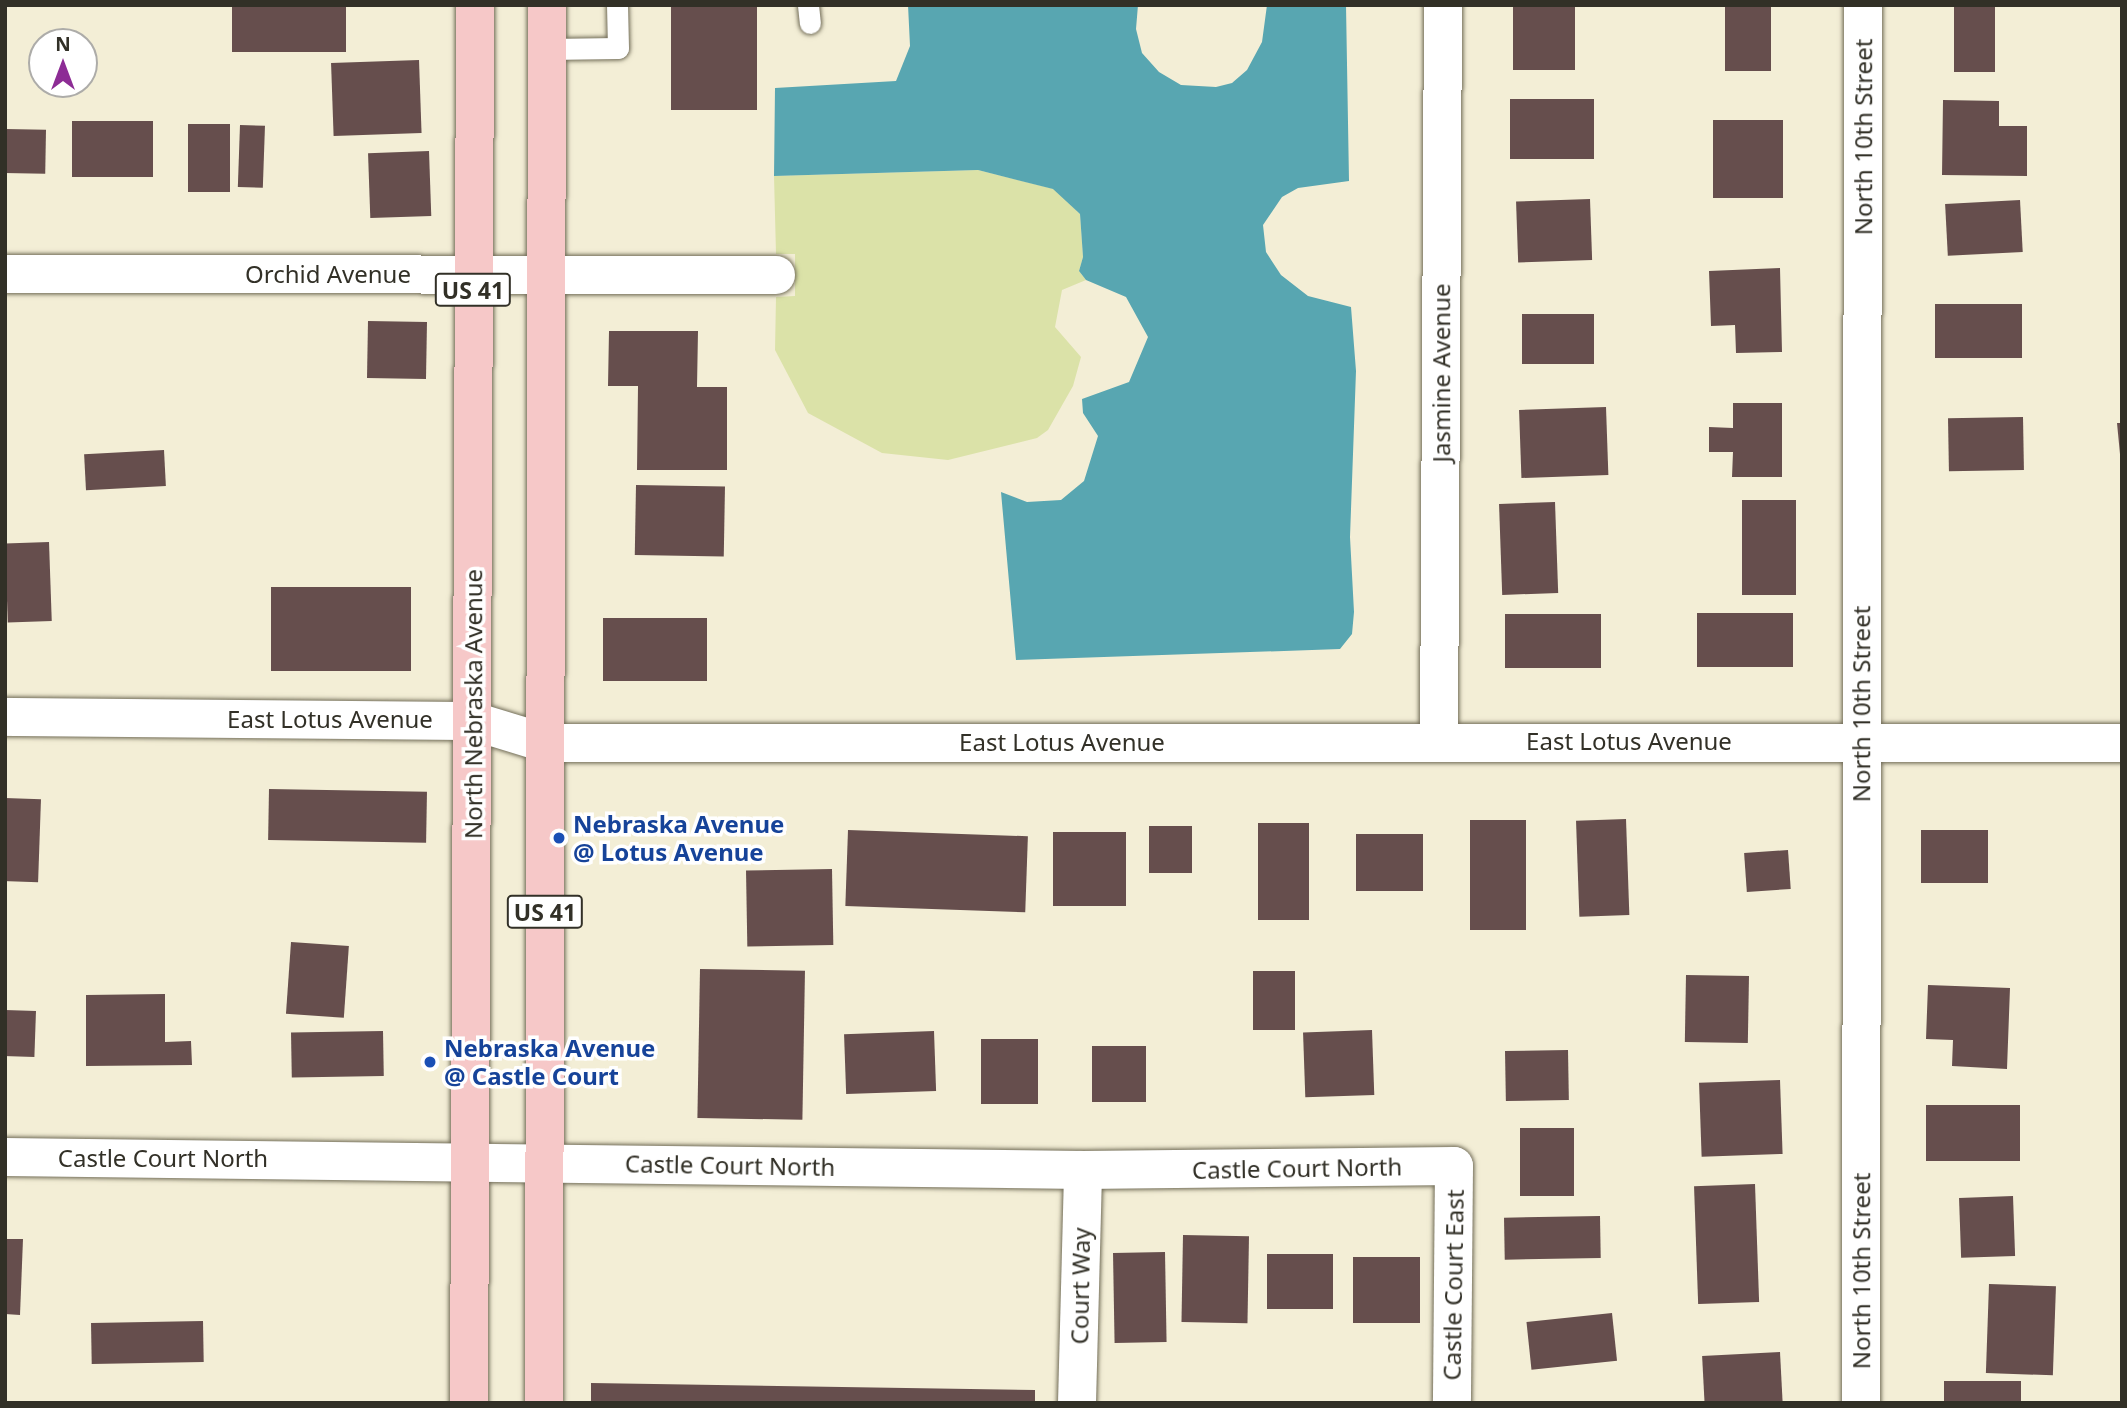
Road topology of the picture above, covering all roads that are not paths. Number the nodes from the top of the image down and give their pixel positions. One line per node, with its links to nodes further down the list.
1 (475, 5): 8 (main road, North Nebraska Avenue / US 41)
2 (547, 5): 6 (main road, US 41)
3 (617, 5): 6 (lane)
4 (1443, 5): 14 (street, Jasmine Avenue)
5 (1863, 5): 13 (street, North 10th Street)
6 (547, 49): 9 (main road, US 41)
7 (5, 274): 8 (street, Orchid Avenue)
8 (473, 275): 9 (street, Orchid Avenue); 12 (main road, North Nebraska Avenue / US 41)
9 (547, 275): 10 (street, Orchid Avenue); 15 (main road, US 41)
10 (776, 275)
11 (5, 717): 12 (street, East Lotus Avenue)
12 (473, 721): 15 (street, East Lotus Avenue); 18 (main road, North Nebraska Avenue / US 41)
13 (1861, 740): 14 (street, East Lotus Avenue); 16 (street, East Lotus Avenue); 26 (street, North 10th Street)
14 (1438, 741): 15 (street, East Lotus Avenue)
15 (545, 743): 19 (main road, US 41)
16 (2122, 743)
17 (5, 1157): 18 (street, Castle Court North)
18 (471, 1160): 19 (street, Castle Court North); 22 (main road, North Nebraska Avenue / US 41)
19 (545, 1162): 21 (street, Castle Court North); 23 (main road, US 41)
20 (1454, 1167): 21 (street, Castle Court North); 25 (street, Castle Court East)
21 (1083, 1170): 24 (street, Court Way)
22 (469, 1403)
23 (544, 1403)
24 (1077, 1403)
25 (1452, 1403)
26 (1861, 1403)

